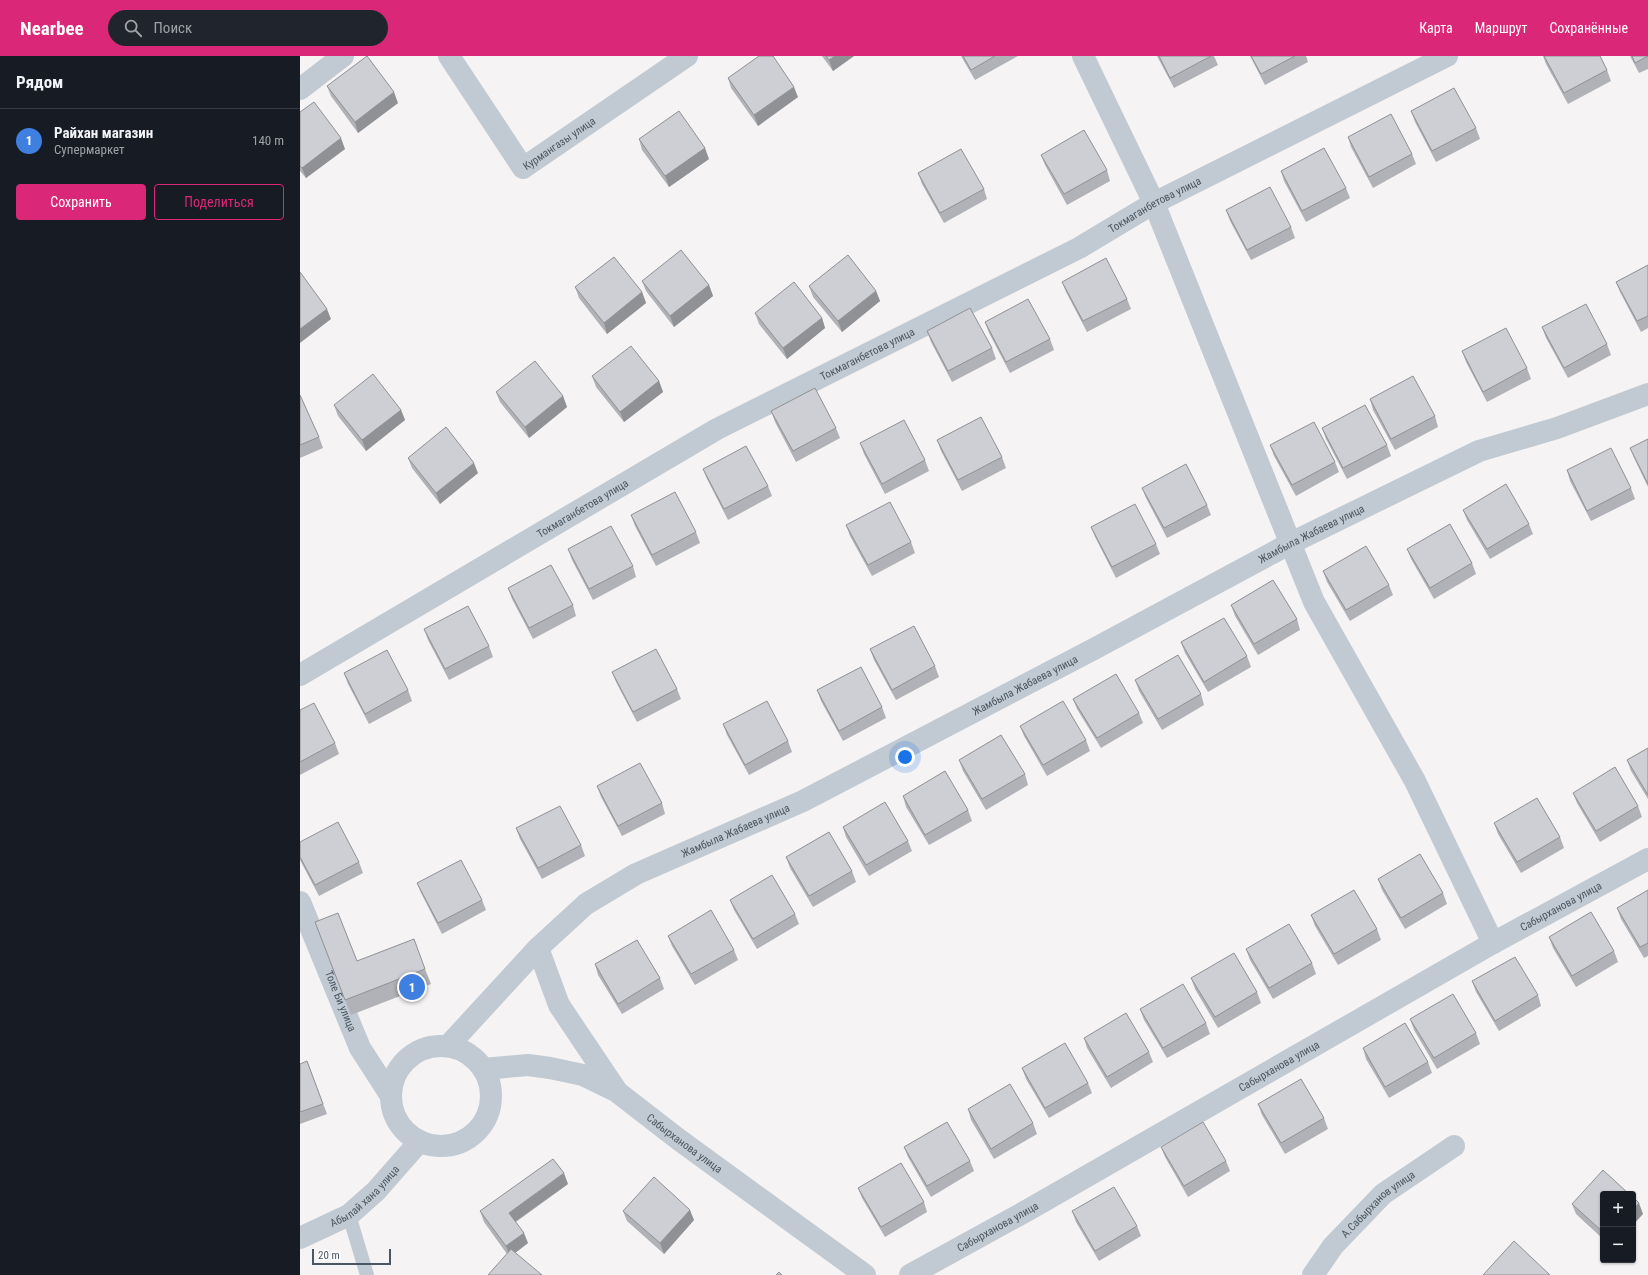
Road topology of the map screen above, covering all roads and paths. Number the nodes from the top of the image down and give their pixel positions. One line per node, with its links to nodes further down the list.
1 (343, 56): 6 (street)
2 (448, 56): 3 (street, Курмангазы улица)
3 (687, 56)
4 (1082, 56): 7 (street)
5 (1447, 56): 7 (street, Токмаганбетова улица)
6 (300, 89)
7 (1154, 203): 9 (street); 10 (street, Токмаганбетова улица)
8 (1648, 394): 9 (street, Жамбыла Жабаева улица)
9 (1290, 543): 13 (street); 14 (street, Жамбыла Жабаева улица)
10 (300, 675)
11 (1648, 859): 13 (street, Сабырханова улица)
12 (301, 908): 18 (street, Толе Би улица)
13 (1493, 943): 25 (street, Сабырханова улица)
14 (538, 948): 15 (street, Жамбыла Жабаева улица); 17 (street)
15 (448, 1046): 16 (street); 18 (street)
16 (483, 1069): 17 (street, Сабырханова улица); 19 (street)
17 (616, 1091): 24 (street, Сабырханова улица)
18 (391, 1096): 19 (street)
19 (420, 1141): 21 (street, Абылай хана улица)
20 (1454, 1146): 26 (street, А.Сабырханов улица)
21 (349, 1215): 22 (street, Абылай хана улица); 23 (lane)
22 (300, 1238)
23 (367, 1275)
24 (865, 1275)
25 (910, 1275)
26 (1313, 1275)

